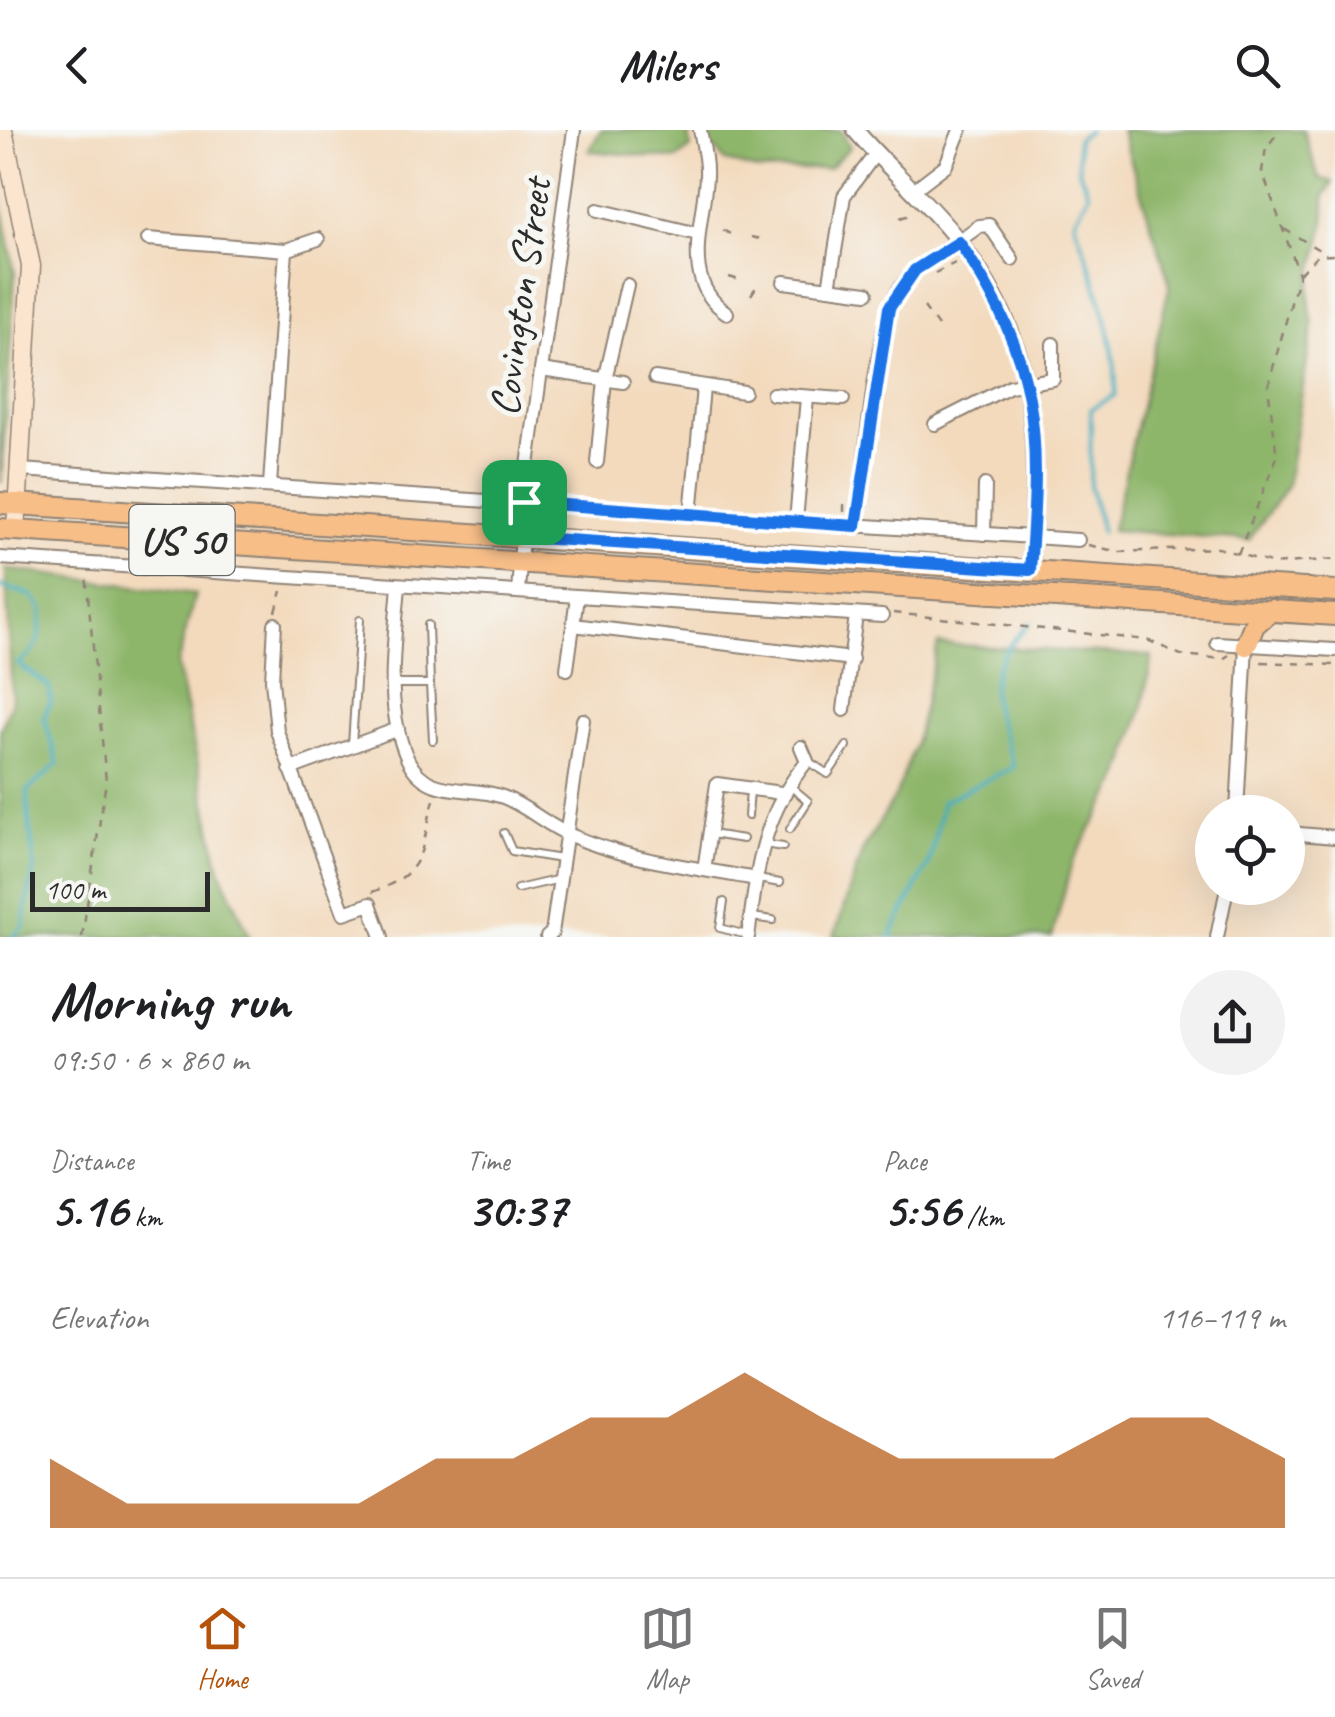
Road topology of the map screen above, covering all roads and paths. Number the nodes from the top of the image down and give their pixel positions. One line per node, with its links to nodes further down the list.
1 (4, 130): 8 (main road)
2 (574, 130): 41 (street, Covington Street)
3 (700, 130): 15 (street)
4 (855, 130): 7 (street)
5 (960, 130): 9 (street)
6 (1280, 130): 13 (path)
7 (876, 153): 9 (street); 34 (street)
8 (6, 166): 53 (main road)
9 (912, 191): 21 (street)
10 (598, 210): 15 (street)
11 (913, 214): 12 (path)
12 (900, 218)
13 (1284, 229): 23 (path); 28 (path)
14 (724, 230): 16 (path)
15 (698, 234): 38 (street)
16 (732, 236)
17 (751, 237): 20 (path)
18 (148, 239): 22 (street)
19 (318, 239): 22 (street)
20 (760, 240)
21 (959, 242): 25 (street); 45 (street); 62 (street)
22 (286, 250): 54 (street)
23 (1326, 254): 24 (path); 28 (path)
24 (1335, 255)
25 (1012, 259)
26 (955, 263): 27 (path)
27 (935, 274)
28 (1299, 274): 68 (path)
29 (729, 277): 30 (path)
30 (739, 280)
31 (784, 282): 34 (street)
32 (627, 284): 43 (street)
33 (758, 284): 36 (path)
34 (829, 288): 35 (street)
35 (867, 293)
36 (751, 295)
37 (924, 307): 39 (path)
38 (727, 313)
39 (938, 326)
40 (1053, 344): 45 (street)
41 (541, 370): 43 (street); 57 (street, Covington Street)
42 (655, 378): 46 (street)
43 (605, 380): 44 (street); 52 (street)
44 (622, 382)
45 (1028, 384): 51 (street); 65 (street)
46 (702, 388): 47 (street); 60 (street)
47 (744, 392)
48 (773, 394): 49 (street)
49 (807, 398): 50 (street); 61 (street)
50 (843, 399)
51 (935, 424)
52 (597, 462)
53 (20, 470): 54 (street); 58 (main road)
54 (270, 486): 57 (street)
55 (985, 486): 64 (street)
56 (844, 498): 59 (path)
57 (524, 502): 60 (street); 66 (street, Covington Street)
58 (9, 503): 63 (main road); 66 (main road, US 50)
59 (844, 513)
60 (691, 514): 61 (street)
61 (796, 521): 62 (street)
62 (856, 526): 64 (street)
63 (8, 529): 69 (street); 71 (main road, US 50)
64 (984, 534): 65 (street)
65 (1033, 536): 67 (street); 73 (street)
66 (522, 537): 71 (street, Covington Street); 73 (main road, US 50)
67 (1078, 540): 68 (path)
68 (1238, 554): 70 (path)
69 (7, 558): 72 (street)
70 (1335, 559)
71 (520, 560): 77 (street, Covington Street); 79 (main road, US 50)
72 (86, 564): 74 (street); 130 (path)
73 (1030, 570): 76 (main road, US 50)
74 (398, 584): 77 (street); 94 (street)
75 (282, 585): 84 (path)
76 (1335, 590)
77 (518, 592): 78 (street)
78 (577, 597): 81 (street); 86 (street)
79 (1271, 610): 80 (main road, US 50); 88 (main road)
80 (1335, 614)
81 (856, 615): 82 (street); 90 (street)
82 (882, 616): 87 (path)
83 (360, 620): 100 (lane)
84 (275, 624): 103 (street)
85 (428, 625): 95 (lane)
86 (573, 625): 90 (street); 93 (street)
87 (1216, 650): 88 (street); 88 (path)
88 (1237, 650): 89 (street); 107 (street)
89 (1335, 650)
90 (852, 660): 96 (street)
91 (1261, 662): 92 (path)
92 (1335, 665)
93 (566, 669)
94 (393, 684): 95 (lane); 98 (street)
95 (430, 684): 99 (lane)
96 (844, 710)
97 (583, 720): 111 (street)
98 (398, 730): 100 (street); 104 (street)
99 (433, 740)
100 (352, 746): 103 (street)
101 (847, 746): 102 (lane)
102 (804, 754): 105 (street)
103 (290, 769): 131 (street)
104 (437, 788): 111 (street); 124 (path)
105 (785, 788): 106 (street); 109 (lane); 116 (street)
106 (750, 789): 108 (lane); 112 (street)
107 (1236, 795)
108 (748, 816)
109 (790, 829)
110 (504, 833): 118 (lane)
111 (566, 834): 118 (street); 119 (street)
112 (710, 834): 115 (lane); 119 (street)
113 (1305, 834): 114 (street)
114 (1335, 837)
115 (742, 839)
116 (762, 844): 117 (lane); 121 (street)
117 (784, 847)
118 (562, 859): 120 (street)
119 (704, 870): 121 (street)
120 (560, 879): 123 (lane); 132 (street)
121 (756, 879): 122 (lane); 127 (street)
122 (780, 882)
123 (517, 890)
124 (370, 893)
125 (724, 902): 129 (lane)
126 (1224, 905): 133 (street)
127 (751, 917): 128 (lane); 129 (street)
128 (773, 920)
129 (748, 936)
130 (82, 937)
131 (382, 937)
132 (548, 937)
133 (1216, 937)

